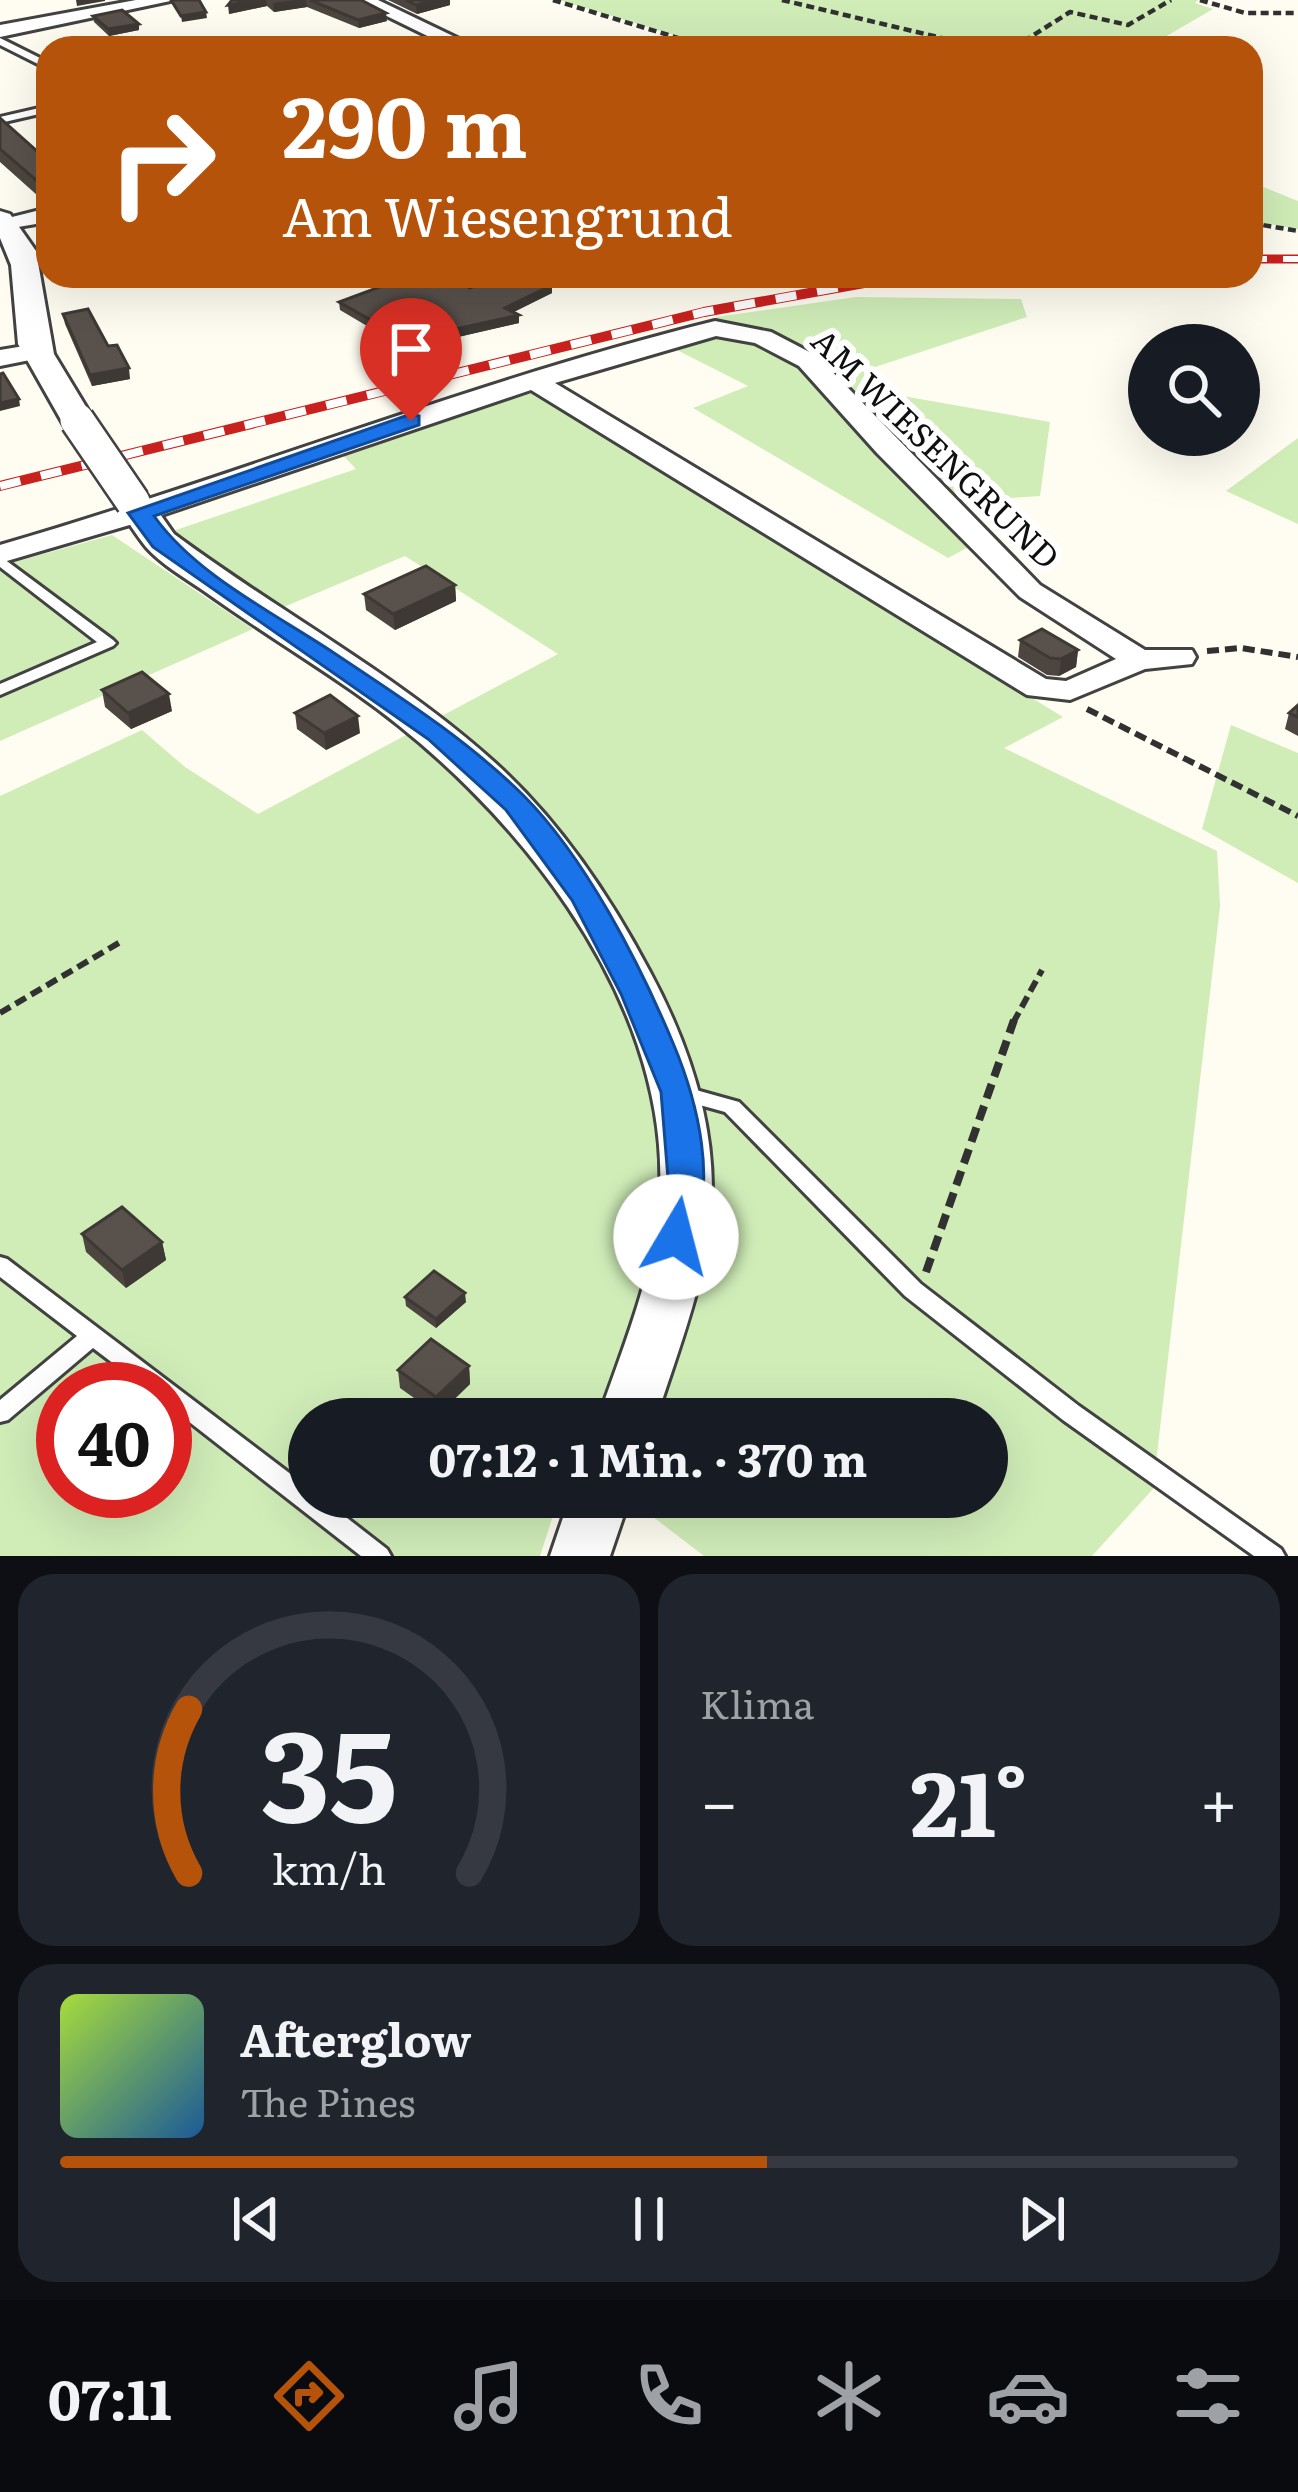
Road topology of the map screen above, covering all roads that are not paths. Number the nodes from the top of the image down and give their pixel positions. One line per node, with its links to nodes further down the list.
1 (166, 0): 3 (street)
2 (363, 0): 5 (street)
3 (140, 2): 4 (street)
4 (0, 31)
5 (442, 36)
6 (0, 41): 7 (lane)
7 (36, 60)
8 (36, 112): 9 (lane)
9 (0, 120)
10 (36, 217): 11 (street)
11 (3, 223): 12 (street)
12 (36, 352): 13 (street); 15 (street, bridge)
13 (0, 358)
14 (534, 381): 15 (street, AM WIESENGRUND); 18 (street); 18 (street, AM WIESENGRUND)
15 (136, 507): 16 (street, AM WIESENGRUND); 20 (street)
16 (0, 557): 19 (lane)
17 (1181, 657): 18 (street)
18 (1139, 660)
19 (0, 690)
20 (677, 1092): 24 (street); 30 (lane)
21 (0, 1265): 22 (lane)
22 (93, 1335): 23 (lane); 26 (lane)
23 (128, 1362)
24 (633, 1398)
25 (192, 1412): 28 (lane)
26 (0, 1413)
27 (593, 1518): 29 (street)
28 (380, 1556)
29 (580, 1556)
30 (1273, 1556)

